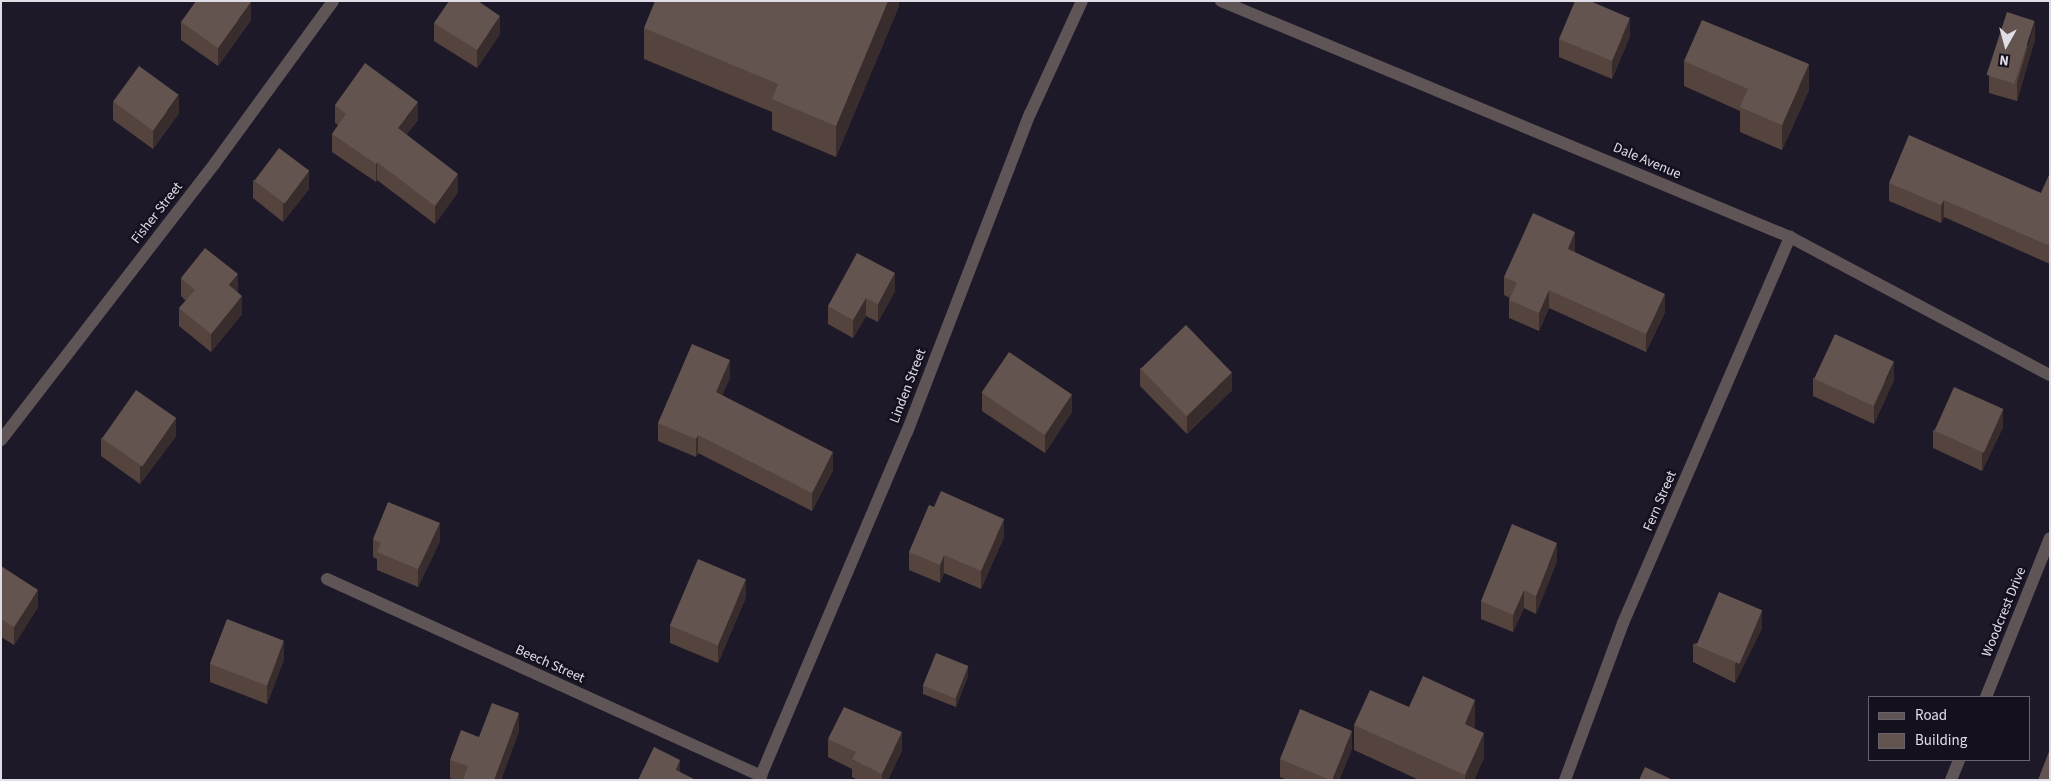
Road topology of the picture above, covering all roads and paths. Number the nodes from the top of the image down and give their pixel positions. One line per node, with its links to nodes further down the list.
1 (333, 1): 6 (street, Fisher Street)
2 (1082, 1): 11 (street, Linden Street)
3 (1220, 1): 4 (street, Dale Avenue)
4 (1790, 237): 5 (street, Dale Avenue); 12 (street, Fern Street)
5 (2050, 375)
6 (1, 440)
7 (2050, 538): 9 (street, Woodcrest Drive)
8 (327, 579): 11 (street, Beech Street)
9 (1986, 696)
10 (1959, 761): 13 (street)
11 (760, 778)
12 (1565, 780)
13 (1951, 780)

